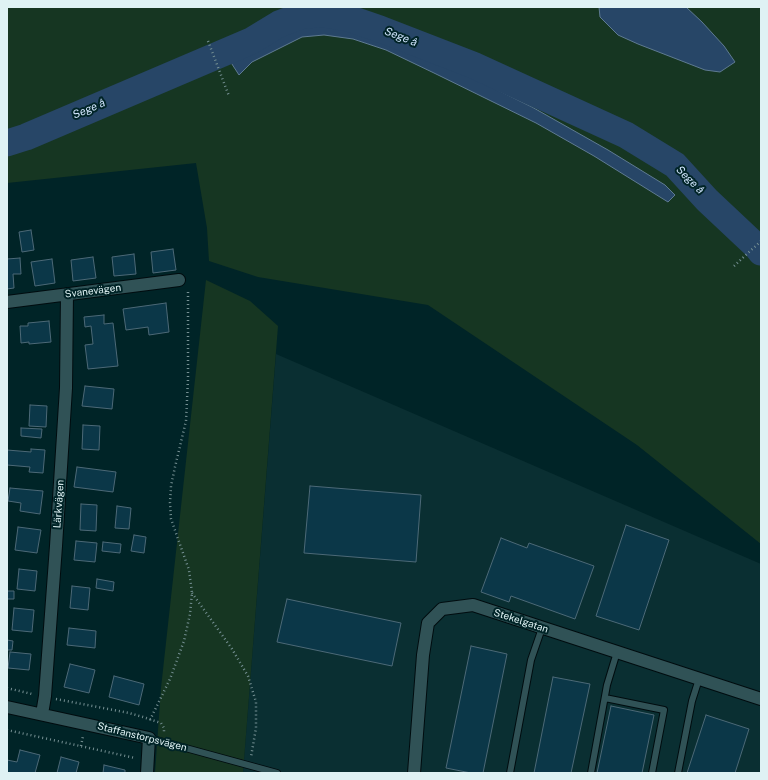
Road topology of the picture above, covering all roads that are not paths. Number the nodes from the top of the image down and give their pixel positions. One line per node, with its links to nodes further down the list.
1 (179, 280): 2 (street, Svanevägen)
2 (67, 294): 3 (street, Svanevägen); 10 (street, Lärkvägen)
3 (7, 302)
4 (542, 628): 5 (street, Stekelgatan); 14 (street, Stekelgatan); 15 (lane)
5 (617, 652): 6 (street, Stekelgatan); 7 (lane)
6 (699, 679): 8 (street, Stekelgatan); 18 (lane)
7 (605, 698): 16 (lane); 17 (lane)
8 (761, 699)
9 (7, 707): 10 (street, Staffanstorpsvägen)
10 (42, 714): 11 (street, Staffanstorpsvägen)
11 (155, 739): 12 (street); 13 (lane, Staffanstorpsvägen)
12 (147, 773)
13 (277, 773)
14 (414, 773)
15 (510, 773)
16 (591, 773)
17 (652, 773)
18 (678, 773)

